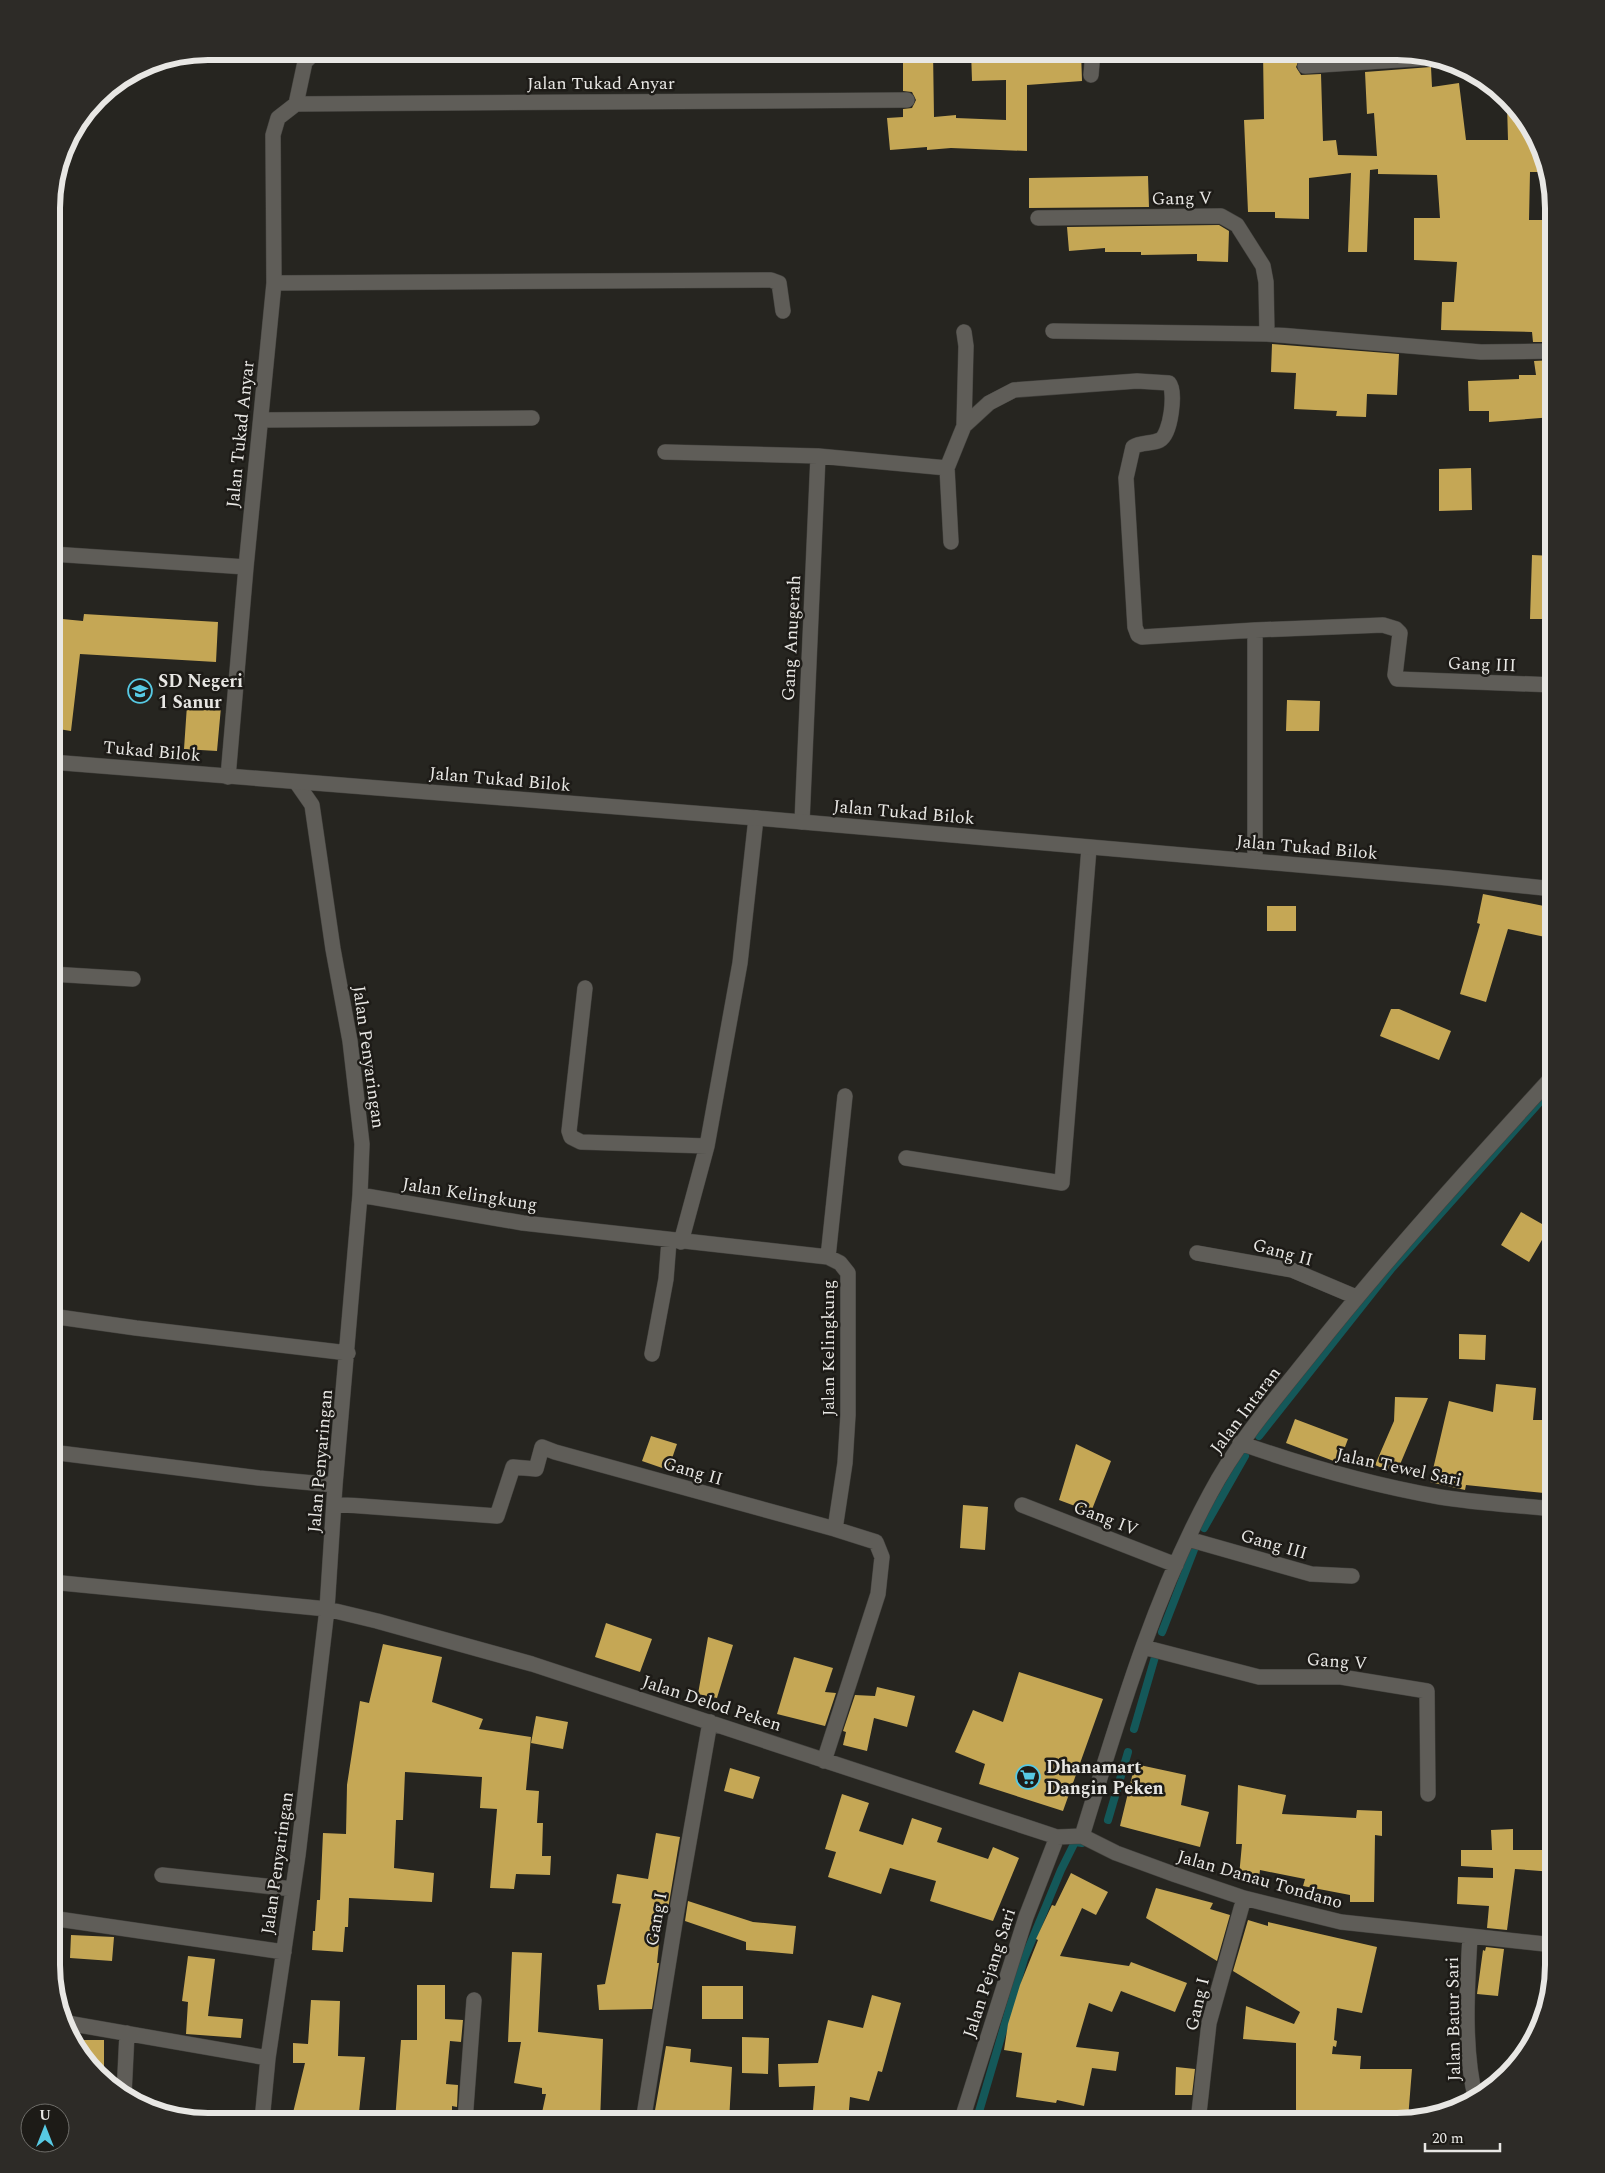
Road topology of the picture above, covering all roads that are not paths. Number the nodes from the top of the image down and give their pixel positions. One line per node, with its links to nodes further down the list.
1 (306, 60): 7 (street)
2 (1093, 60): 5 (street)
3 (1398, 60): 4 (street)
4 (1304, 66)
5 (1092, 75)
6 (907, 100): 7 (street, Jalan Tukad Anyar)
7 (296, 104): 9 (street, Jalan Tukad Anyar)
8 (1038, 218): 13 (street, Gang V)
9 (274, 283): 10 (street); 16 (street, Jalan Tukad Anyar)
10 (783, 311)
11 (1053, 331): 13 (street)
12 (964, 332): 17 (street)
13 (1267, 334): 14 (street)
14 (1545, 351)
15 (532, 418): 16 (street)
16 (261, 420): 23 (street, Jalan Tukad Anyar)
17 (964, 426): 20 (street); 24 (street)
18 (666, 452): 19 (street)
19 (818, 456): 20 (street); 33 (street, Gang Anugerah)
20 (947, 468): 21 (street)
21 (951, 542)
22 (60, 555): 23 (street)
23 (246, 567): 27 (street, Jalan Tukad Anyar)
24 (1255, 630): 25 (street, Gang III); 35 (street)
25 (1545, 685)
26 (60, 763): 27 (street, Tukad Bilok)
27 (231, 777): 28 (street, Tukad Bilok)
28 (250, 778): 29 (street, Jalan Tukad Bilok)
29 (296, 782): 30 (street, Jalan Tukad Bilok); 31 (street, Jalan Penyaringan)
30 (322, 784): 31 (street); 32 (street, Jalan Tukad Bilok)
31 (312, 805): 44 (street, Jalan Penyaringan)
32 (756, 818): 33 (street, Jalan Tukad Bilok); 42 (street)
33 (802, 822): 34 (street, Jalan Tukad Bilok)
34 (1089, 848): 35 (street, Jalan Tukad Bilok); 43 (street)
35 (1255, 861): 36 (street, Jalan Tukad Bilok)
36 (1545, 888)
37 (60, 974): 38 (street)
38 (133, 979)
39 (585, 988): 42 (street)
40 (1545, 1085): 48 (street, Jalan Intaran)
41 (845, 1096): 47 (street)
42 (707, 1146): 45 (street)
43 (906, 1158)
44 (360, 1195): 45 (street, Jalan Kelingkung); 50 (street, Jalan Penyaringan)
45 (675, 1241): 47 (street, Jalan Kelingkung); 51 (street)
46 (1197, 1252): 48 (street, Gang II)
47 (828, 1257): 58 (street, Jalan Kelingkung)
48 (1356, 1297): 52 (street, Jalan Intaran)
49 (60, 1317): 50 (street)
50 (348, 1353): 54 (street, Jalan Penyaringan)
51 (652, 1354)
52 (1240, 1443): 57 (street, Jalan Tewel Sari); 59 (street, Jalan Intaran)
53 (60, 1453): 54 (street)
54 (335, 1485): 55 (street, Jalan Penyaringan)
55 (334, 1504): 58 (street, Gang II); 63 (street, Jalan Penyaringan)
56 (1022, 1505): 60 (street, Gang IV)
57 (1545, 1508)
58 (835, 1529): 66 (street)
59 (1188, 1539): 60 (street, Jalan Intaran); 61 (street, Gang III)
60 (1176, 1565): 64 (street, Jalan Intaran)
61 (1352, 1576)
62 (60, 1583): 63 (street, Jalan Delod Peken)
63 (328, 1609): 65 (street, Jalan Delod Peken); 71 (street, Jalan Penyaringan)
64 (1143, 1647): 67 (street, Gang V); 68 (street, Jalan Intaran)
65 (710, 1722): 66 (street, Jalan Delod Peken); 85 (street, Gang I)
66 (824, 1761): 69 (street, Jalan Delod Peken)
67 (1428, 1794)
68 (1082, 1836): 69 (street, Jalan Delod Peken); 72 (street, Jalan Danau Tondano)
69 (1058, 1837): 86 (street, Jalan Pejang Sari)
70 (162, 1876): 71 (street)
71 (293, 1889): 76 (street, Jalan Penyaringan)
72 (1244, 1898): 74 (street, Jalan Danau Tondano); 87 (street, Gang I)
73 (60, 1919): 76 (street)
74 (1470, 1936): 75 (street, Jalan Danau Tondano); 82 (street, Jalan Batur Sari)
75 (1545, 1944)
76 (284, 1952): 80 (street, Jalan Penyaringan)
77 (474, 2000): 84 (street)
78 (72, 2024): 79 (street)
79 (127, 2033): 80 (street); 81 (street)
80 (268, 2058): 83 (street, Jalan Penyaringan)
81 (124, 2087)
82 (1474, 2091)
83 (263, 2113)
84 (466, 2113)
85 (644, 2113)
86 (964, 2113)
87 (1199, 2113)

